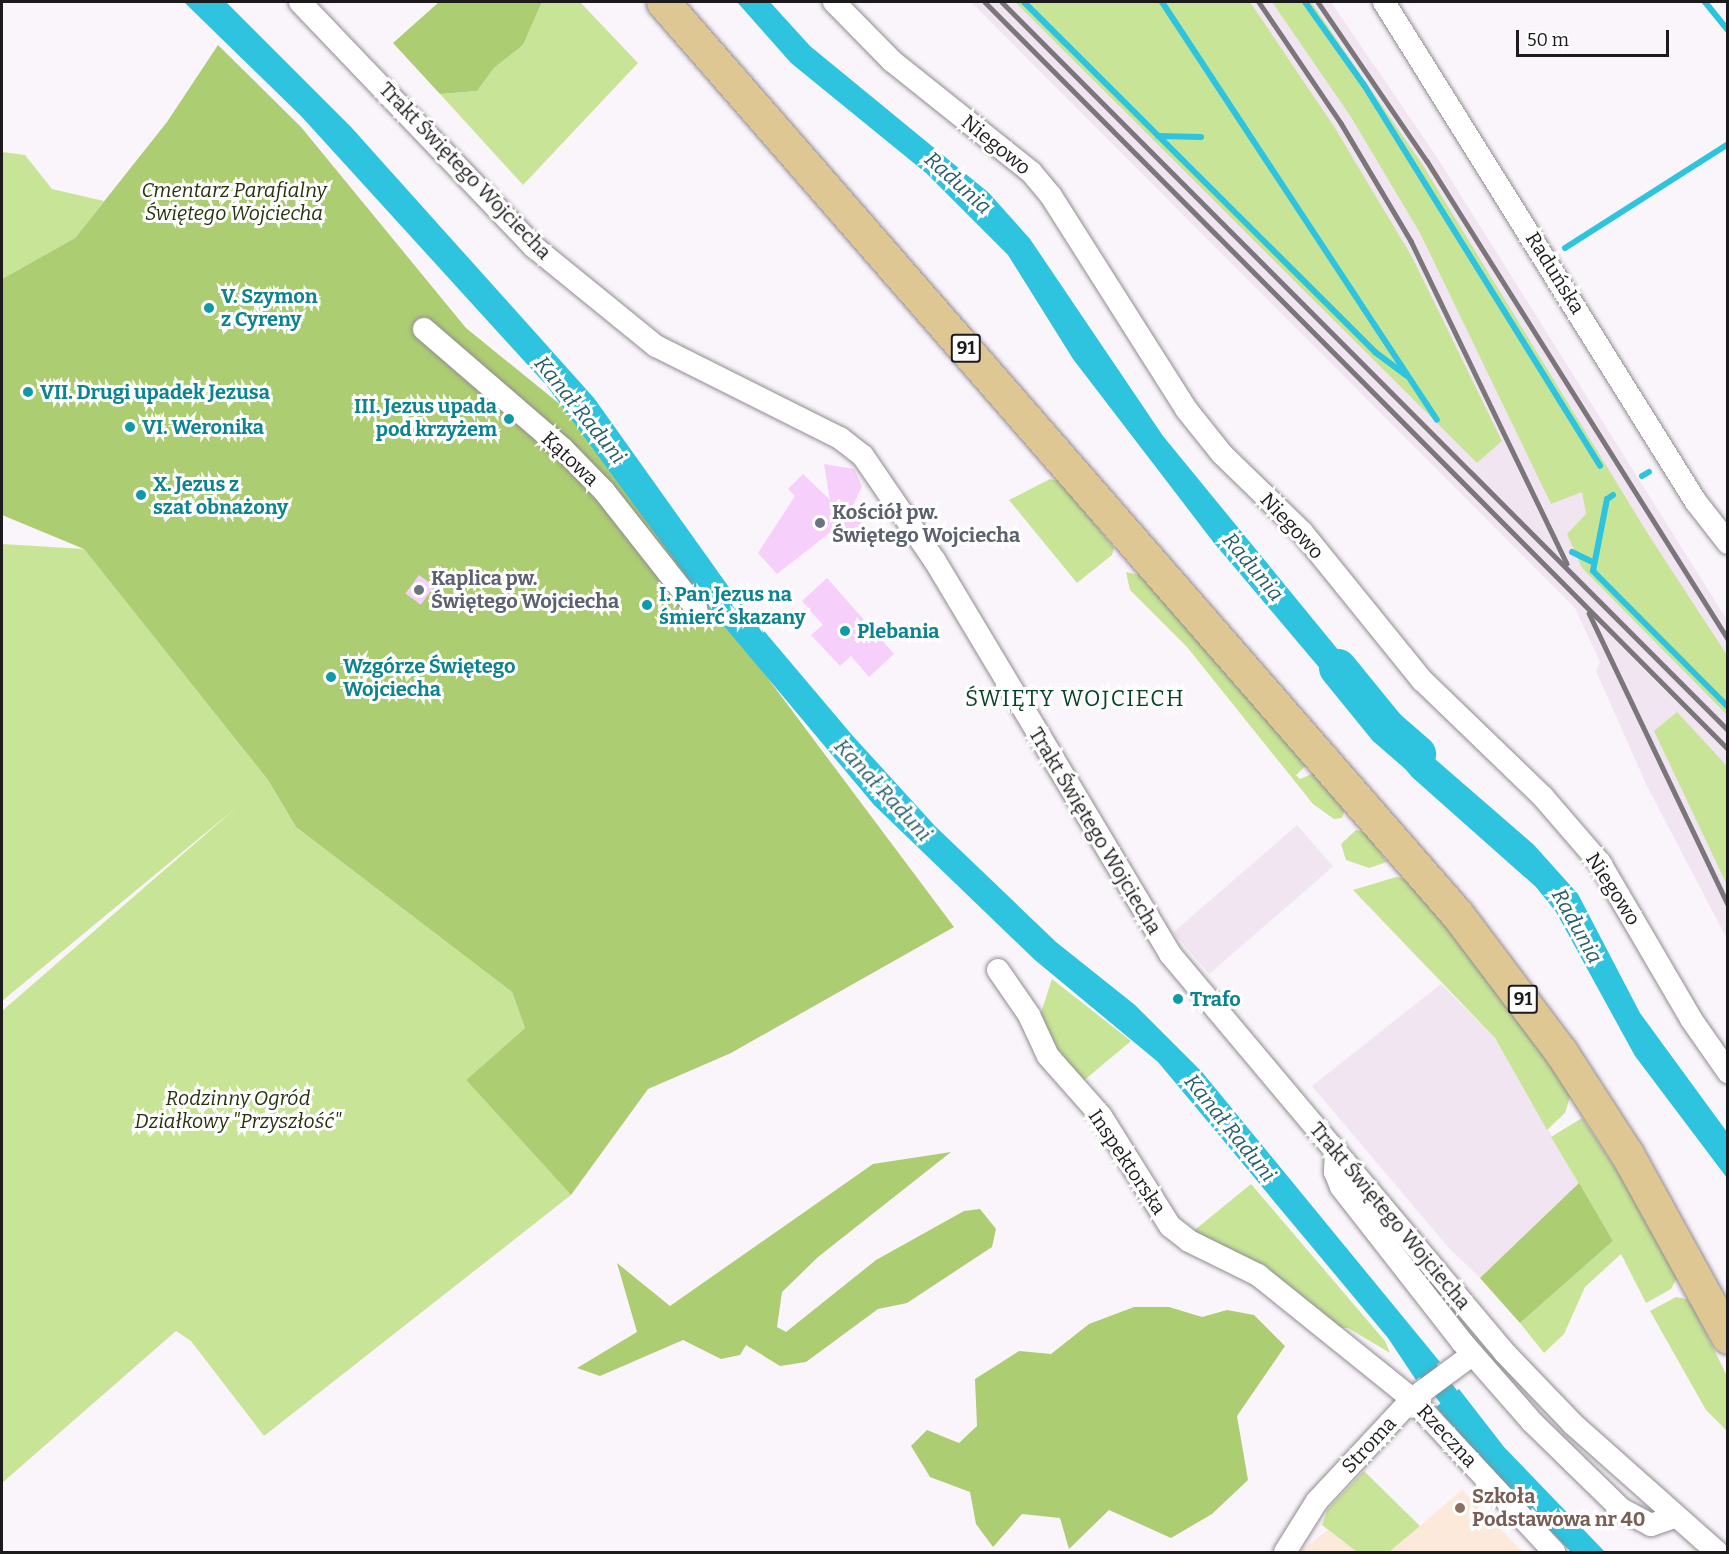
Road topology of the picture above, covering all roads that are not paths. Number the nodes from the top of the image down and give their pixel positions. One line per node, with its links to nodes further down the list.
1 (300, 2): 10 (street, Trakt Świętego Wojciecha)
2 (663, 2): 11 (main road, 91)
3 (834, 2): 9 (street, Niegowo)
4 (1384, 2): 6 (street, Raduńska)
5 (424, 329): 7 (street, Kątowa)
6 (1728, 543)
7 (696, 608)
8 (998, 970): 13 (street, Inspektorska)
9 (1728, 1072)
10 (1336, 1151): 12 (street); 14 (street, Trakt Świętego Wojciecha)
11 (1728, 1337)
12 (1472, 1355): 13 (street, Stroma); 14 (street)
13 (1416, 1397): 15 (street, Stroma); 16 (street, Rzeczna)
14 (1674, 1517): 17 (street, Trakt Świętego Wojciecha)
15 (1284, 1552)
16 (1554, 1552)
17 (1717, 1552)

